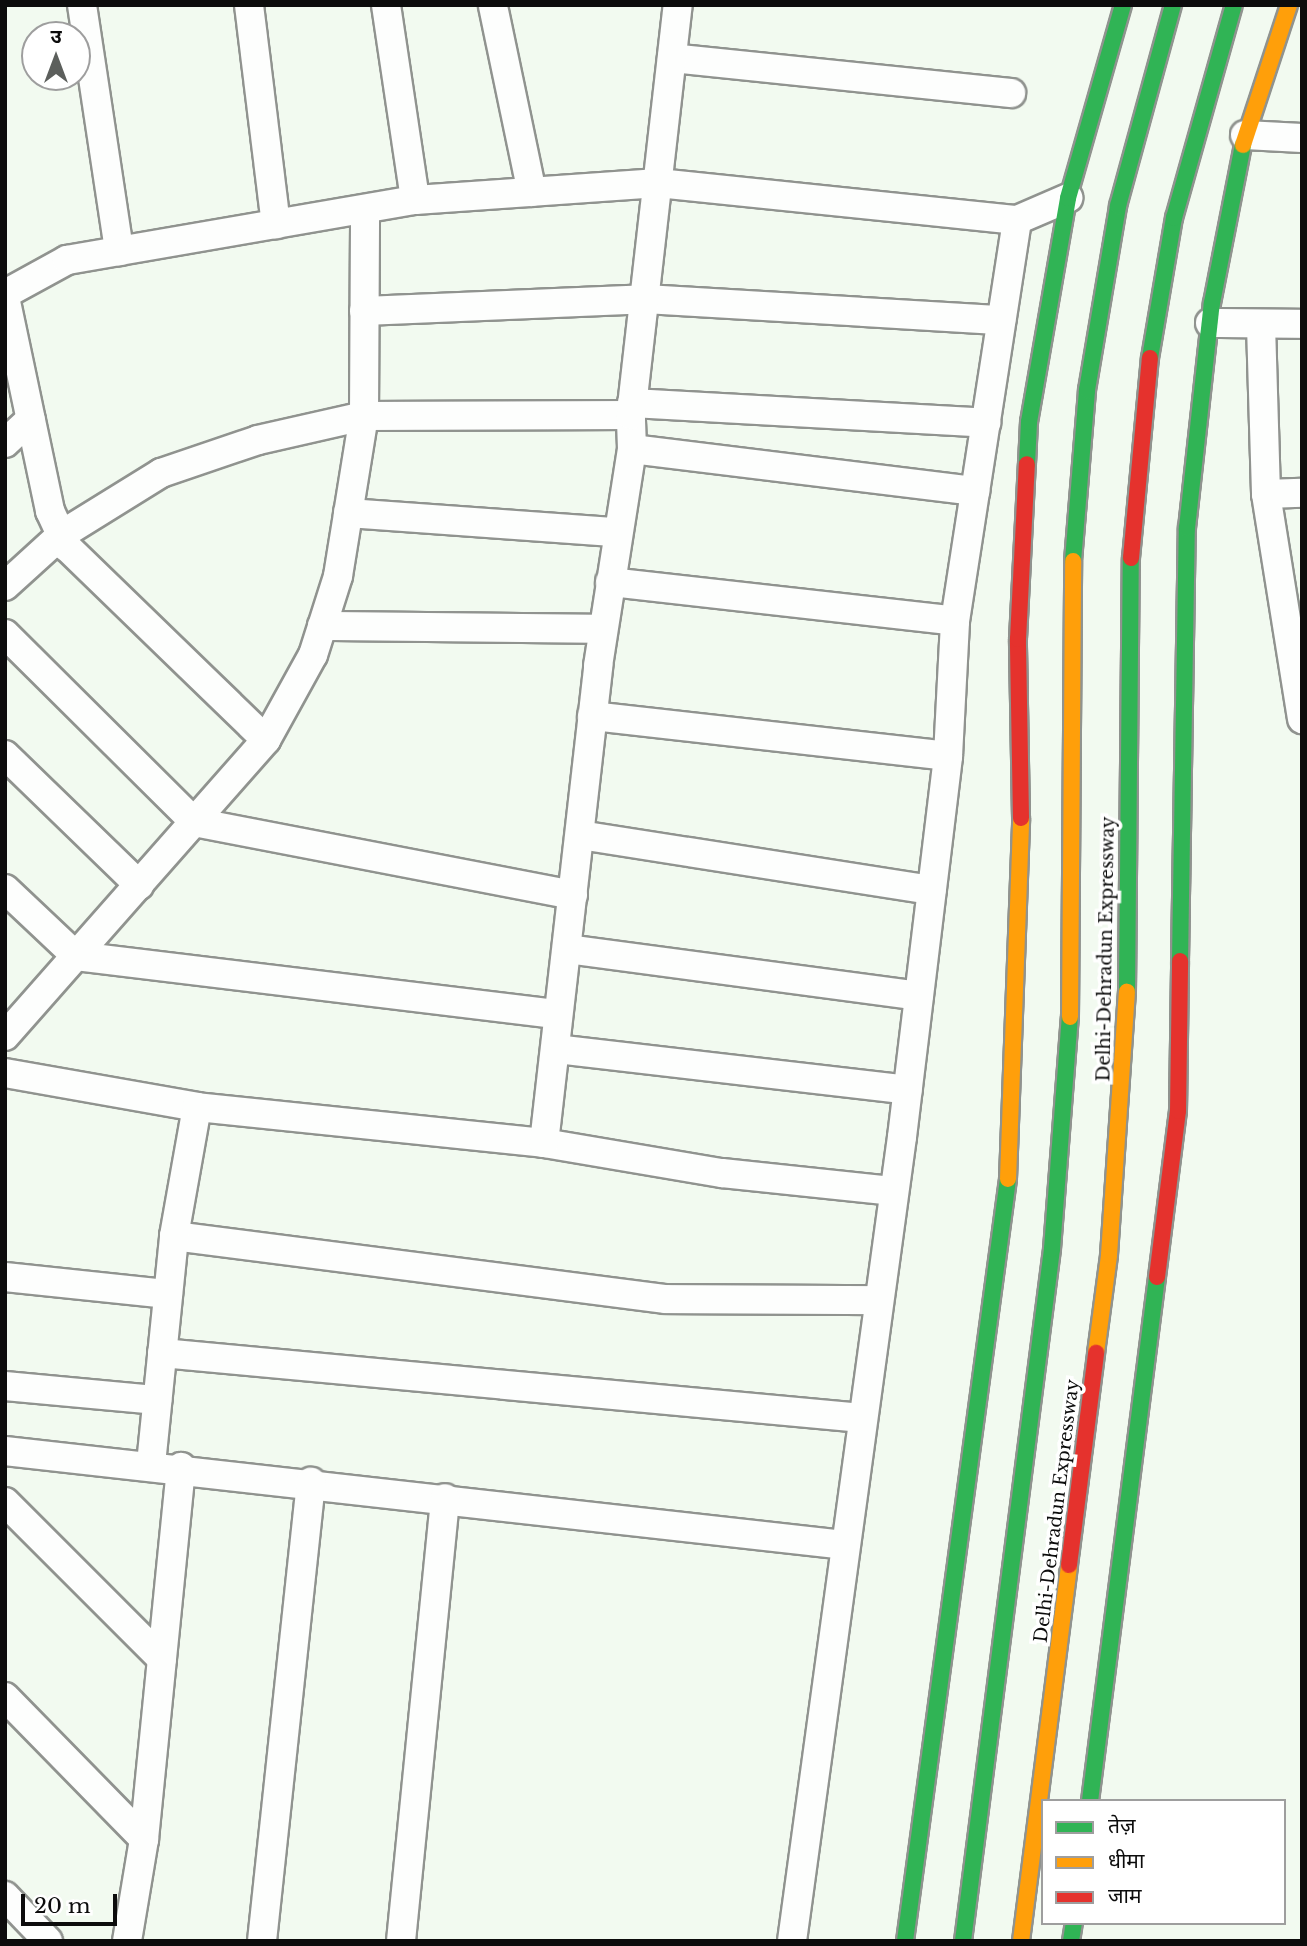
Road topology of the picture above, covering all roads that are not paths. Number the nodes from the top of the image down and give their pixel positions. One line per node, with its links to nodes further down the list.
1 (82, 5): 21 (street)
2 (248, 5): 20 (street)
3 (386, 5): 17 (street)
4 (678, 5): 10 (street)
5 (1123, 5): 16 (main road)
6 (1173, 5): 95 (main road, Delhi-Dehradun Expressway)
7 (1234, 5): 96 (main road, Delhi-Dehradun Expressway)
8 (1289, 5): 12 (main road)
9 (493, 6): 15 (street)
10 (672, 58): 11 (street); 14 (street)
11 (1012, 93)
12 (1245, 135): 13 (street); 26 (main road)
13 (1302, 138)
14 (658, 183): 15 (street); 19 (street); 23 (street)
15 (533, 191): 17 (street)
16 (1068, 198): 19 (street); 94 (main road)
17 (415, 200): 18 (street)
18 (365, 209): 20 (street); 24 (street)
19 (1017, 220): 25 (street)
20 (276, 224): 21 (street)
21 (119, 251): 22 (street)
22 (5, 295): 31 (street)
23 (645, 299): 24 (street); 25 (street); 29 (street)
24 (364, 311): 30 (street)
25 (1001, 320): 32 (street)
26 (1210, 323): 28 (street); 86 (main road)
27 (1302, 324): 28 (street)
28 (1261, 325): 37 (street)
29 (631, 409): 30 (street); 32 (street); 34 (street)
30 (364, 416): 38 (street); 40 (street)
31 (31, 419): 33 (street); 40 (street)
32 (986, 423): 35 (street)
33 (5, 443)
34 (632, 449): 35 (street); 39 (street)
35 (975, 491): 43 (street)
36 (1302, 493): 37 (street)
37 (1266, 494): 48 (street)
38 (348, 513): 39 (street); 44 (street)
39 (616, 532): 41 (street)
40 (61, 535): 42 (street); 49 (street)
41 (610, 582): 43 (street); 45 (street)
42 (5, 586)
43 (955, 621): 51 (street)
44 (322, 626): 45 (street); 49 (street)
45 (603, 629): 47 (street)
46 (5, 634): 52 (street)
47 (592, 716): 51 (street); 53 (street)
48 (1302, 719)
49 (267, 740): 52 (street)
50 (5, 755): 54 (street)
51 (948, 756): 56 (street)
52 (194, 822): 54 (street); 57 (street)
53 (580, 835): 56 (street); 57 (street)
54 (139, 885): 59 (street)
55 (5, 889): 59 (street)
56 (932, 890): 60 (street)
57 (573, 895): 58 (street)
58 (567, 950): 60 (street); 61 (street)
59 (76, 956): 61 (street); 62 (street)
60 (919, 996): 65 (street)
61 (558, 1014): 63 (street)
62 (8, 1029)
63 (556, 1049): 65 (street); 67 (street)
64 (5, 1073): 66 (street)
65 (908, 1090): 68 (street)
66 (197, 1107): 67 (street); 69 (street)
67 (544, 1143): 68 (street)
68 (894, 1191): 72 (street)
69 (174, 1236): 71 (street); 72 (street)
70 (5, 1277): 71 (street)
71 (168, 1294): 73 (street)
72 (879, 1300): 76 (street)
73 (162, 1353): 75 (street); 76 (street)
74 (5, 1386): 75 (street)
75 (157, 1400): 78 (street)
76 (862, 1418): 83 (street)
77 (5, 1451): 78 (street)
78 (151, 1464): 79 (street)
79 (181, 1467): 80 (street); 84 (street)
80 (311, 1482): 81 (street); 91 (street)
81 (445, 1498): 83 (street); 92 (street)
82 (5, 1502): 84 (street)
83 (844, 1545): 93 (street)
84 (162, 1659): 87 (street)
85 (5, 1697): 87 (street)
86 (1090, 1799)
87 (144, 1839): 90 (street)
88 (5, 1896): 89 (street)
89 (48, 1941)
90 (127, 1941)
91 (262, 1941)
92 (401, 1941)
93 (792, 1941)
94 (905, 1941)
95 (963, 1941)
96 (1021, 1941)

